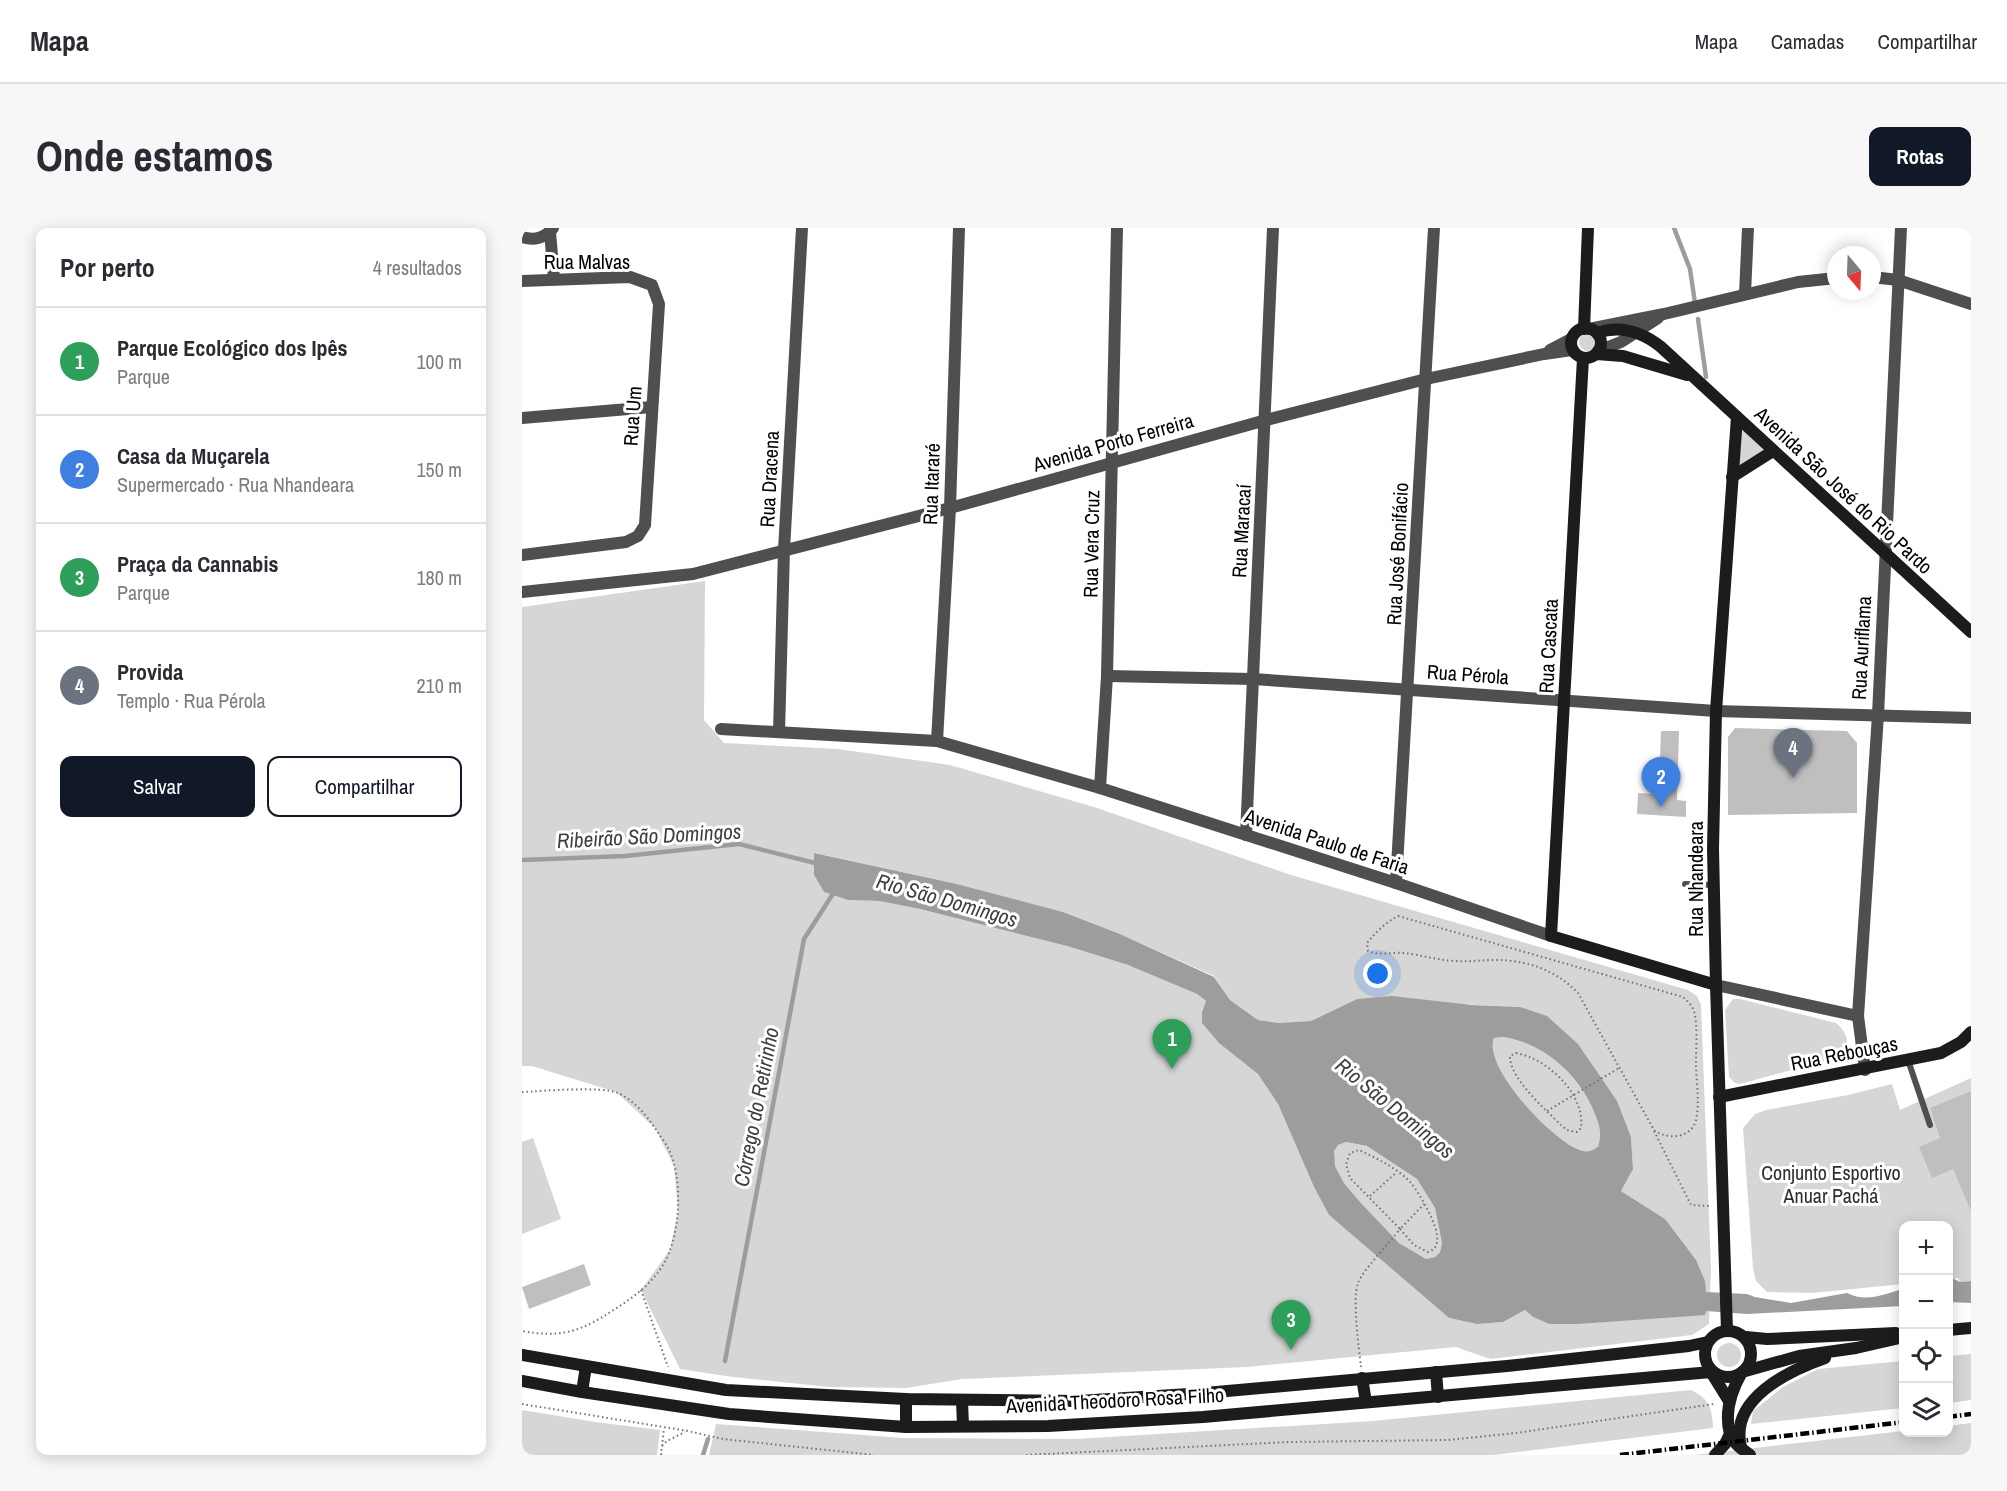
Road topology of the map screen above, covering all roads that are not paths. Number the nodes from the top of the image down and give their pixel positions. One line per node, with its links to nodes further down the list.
1 (802, 228): 35 (street, Rua Dracena)
2 (959, 228): 34 (street, Rua Itararé)
3 (1117, 228): 32 (street, Rua Vera Cruz)
4 (1273, 228): 30 (street, Rua Maracaí)
5 (1434, 228): 26 (street, Rua José Bonifácio)
6 (1588, 228): 20 (main road)
7 (1748, 228): 17 (street)
8 (1901, 228): 14 (street, Rua Auriflama)
9 (553, 229): 10 (street); 11 (street)
10 (522, 237)
11 (554, 278): 15 (street, Rua Malvas); 16 (street, Rua Malvas)
12 (1881, 278): 14 (street)
13 (1827, 279): 17 (street)
14 (1898, 280): 18 (street); 37 (street, Rua Auriflama)
15 (522, 281)
16 (652, 285): 27 (street, Rua Um)
17 (1745, 294): 19 (street)
18 (1971, 304)
19 (1664, 314): 20 (street); 21 (street)
20 (1590, 330): 21 (main road, Avenida São José do Rio Pardo); 22 (main road); 23 (main road)
21 (1635, 332): 23 (street); 25 (main road, Avenida São José do Rio Pardo)
22 (1572, 345): 24 (main road); 26 (street, Avenida Porto Ferreira)
23 (1597, 352): 24 (main road); 25 (main road, Avenida São José do Rio Pardo)
24 (1583, 358): 43 (main road, Rua Cascata)
25 (1691, 376): 28 (main road, Avenida São José do Rio Pardo)
26 (1426, 379): 30 (street, Avenida Porto Ferreira); 42 (street, Rua José Bonifácio)
27 (652, 407): 29 (street); 36 (street, Rua Um)
28 (1737, 417): 31 (main road, Avenida São José do Rio Pardo); 33 (main road, Rua Nhandeara)
29 (522, 418)
30 (1266, 420): 32 (street, Avenida Porto Ferreira); 41 (street, Rua Maracaí)
31 (1773, 451): 33 (main road); 37 (main road, Avenida São José do Rio Pardo)
32 (1112, 462): 34 (street, Avenida Porto Ferreira); 40 (street, Rua Vera Cruz)
33 (1732, 477): 44 (main road, Rua Nhandeara)
34 (950, 508): 35 (street, Avenida Porto Ferreira); 49 (street, Rua Itararé)
35 (784, 550): 38 (street, Avenida Porto Ferreira); 48 (street, Rua Dracena)
36 (522, 555)
37 (1885, 555): 39 (main road, Avenida São José do Rio Pardo); 45 (street, Rua Auriflama)
38 (522, 592)
39 (1971, 632)
40 (1107, 676): 41 (street, Rua Pérola); 50 (street, Rua Vera Cruz)
41 (1254, 679): 42 (street, Rua Pérola); 51 (street, Rua Maracaí)
42 (1408, 690): 43 (street, Rua Pérola); 52 (street, Rua José Bonifácio)
43 (1564, 700): 44 (street, Rua Pérola); 55 (main road, Rua Cascata)
44 (1716, 711): 45 (street, Rua Pérola); 54 (main road, Rua Nhandeara)
45 (1878, 715): 46 (street, Rua Pérola); 57 (street, Rua Auriflama)
46 (1971, 718)
47 (721, 729): 48 (street, Avenida Paulo de Faria)
48 (779, 732): 49 (street, Avenida Paulo de Faria)
49 (938, 741): 50 (street, Avenida Paulo de Faria)
50 (1100, 788): 51 (street, Avenida Paulo de Faria)
51 (1246, 835): 52 (street, Avenida Paulo de Faria)
52 (1396, 883): 55 (street, Avenida Paulo de Faria)
53 (1685, 884): 54 (lane)
54 (1714, 885): 56 (main road, Rua Nhandeara)
55 (1551, 936): 56 (main road, Avenida Paulo de Faria)
56 (1716, 985): 57 (street, Avenida Paulo de Faria); 61 (main road, Rua Nhandeara)
57 (1858, 1016): 60 (street, Rua Auriflama)
58 (1971, 1032): 59 (main road, Rua Rebouças)
59 (1908, 1060): 60 (main road, Rua Rebouças); 62 (lane)
60 (1865, 1070): 61 (main road, Rua Rebouças)
61 (1719, 1097): 64 (main road, Rua Nhandeara)
62 (1930, 1125)
63 (1971, 1328): 65 (main road)
64 (1727, 1330): 68 (main road); 69 (main road)
65 (1953, 1330)
66 (1899, 1335): 68 (main road)
67 (1899, 1336): 70 (main road)
68 (1746, 1337): 75 (main road)
69 (1708, 1342): 73 (main road, Avenida Theodoro Rosa Filho); 74 (main road)
70 (1856, 1348): 75 (main road); 87 (main road)
71 (522, 1355): 72 (main road, Avenida Theodoro Rosa Filho)
72 (586, 1366): 78 (main road); 80 (main road, Avenida Theodoro Rosa Filho)
73 (1436, 1372): 76 (main road, Avenida Theodoro Rosa Filho); 79 (main road)
74 (1711, 1372): 75 (main road); 79 (main road, Avenida Theodoro Rosa Filho); 82 (main road)
75 (1742, 1372): 82 (main road)
76 (1362, 1378): 81 (main road, Avenida Theodoro Rosa Filho); 83 (main road)
77 (522, 1381): 78 (main road, Avenida Theodoro Rosa Filho)
78 (582, 1392): 85 (main road, Avenida Theodoro Rosa Filho)
79 (1438, 1397): 83 (main road, Avenida Theodoro Rosa Filho)
80 (906, 1399): 81 (main road, Avenida Theodoro Rosa Filho); 85 (main road)
81 (962, 1401): 84 (main road)
82 (1729, 1401): 86 (main road)
83 (1366, 1402): 84 (main road, Avenida Theodoro Rosa Filho)
84 (963, 1426): 85 (main road, Avenida Theodoro Rosa Filho)
85 (906, 1427)
86 (1730, 1434): 87 (main road); 88 (main road)
87 (1746, 1452)
88 (1715, 1455)

